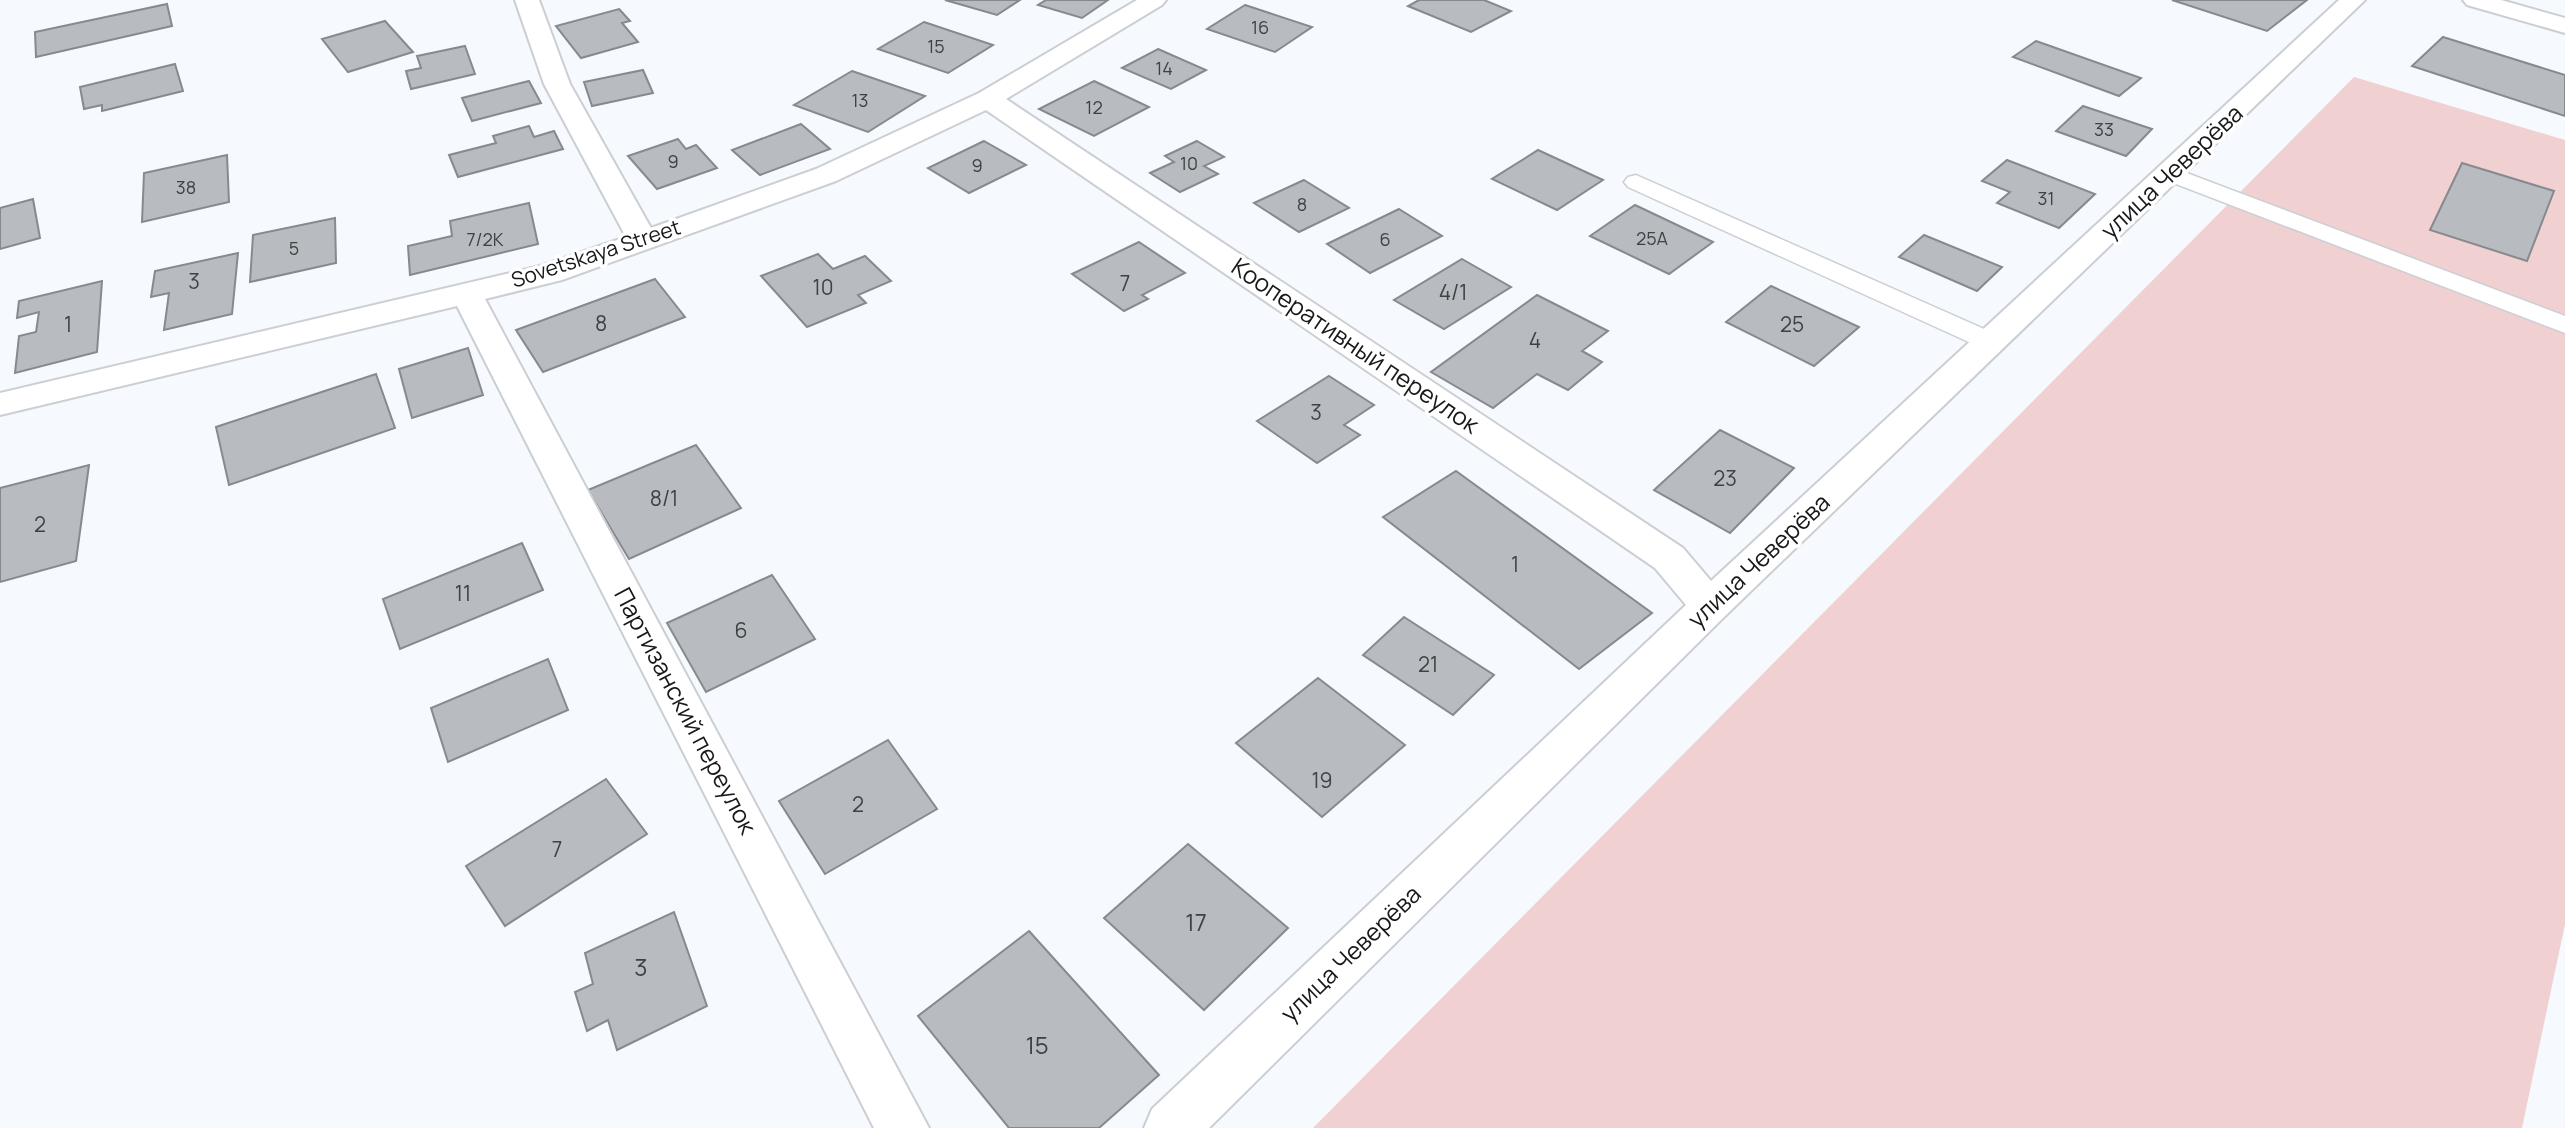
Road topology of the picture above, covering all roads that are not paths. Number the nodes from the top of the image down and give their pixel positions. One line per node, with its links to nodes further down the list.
1 (527, 0): 9 (street)
2 (1154, 0): 6 (street, Sovetskaya Street)
3 (2353, 0): 7 (street, улица Чеверёва)
4 (2475, 0): 5 (street)
5 (2565, 26)
6 (988, 99): 9 (street, Sovetskaya Street); 14 (street, Кооперативный переулок)
7 (2171, 174): 11 (lane); 12 (street, улица Чеверёва)
8 (1636, 182): 12 (lane)
9 (643, 241): 10 (street, Sovetskaya Street)
10 (467, 294): 13 (street, Sovetskaya Street); 15 (street, Партизанский переулок)
11 (2565, 325)
12 (1992, 342): 14 (street, улица Чеверёва)
13 (0, 404)
14 (1710, 606): 16 (street, улица Чеверёва)
15 (902, 1128)
16 (1171, 1128)

